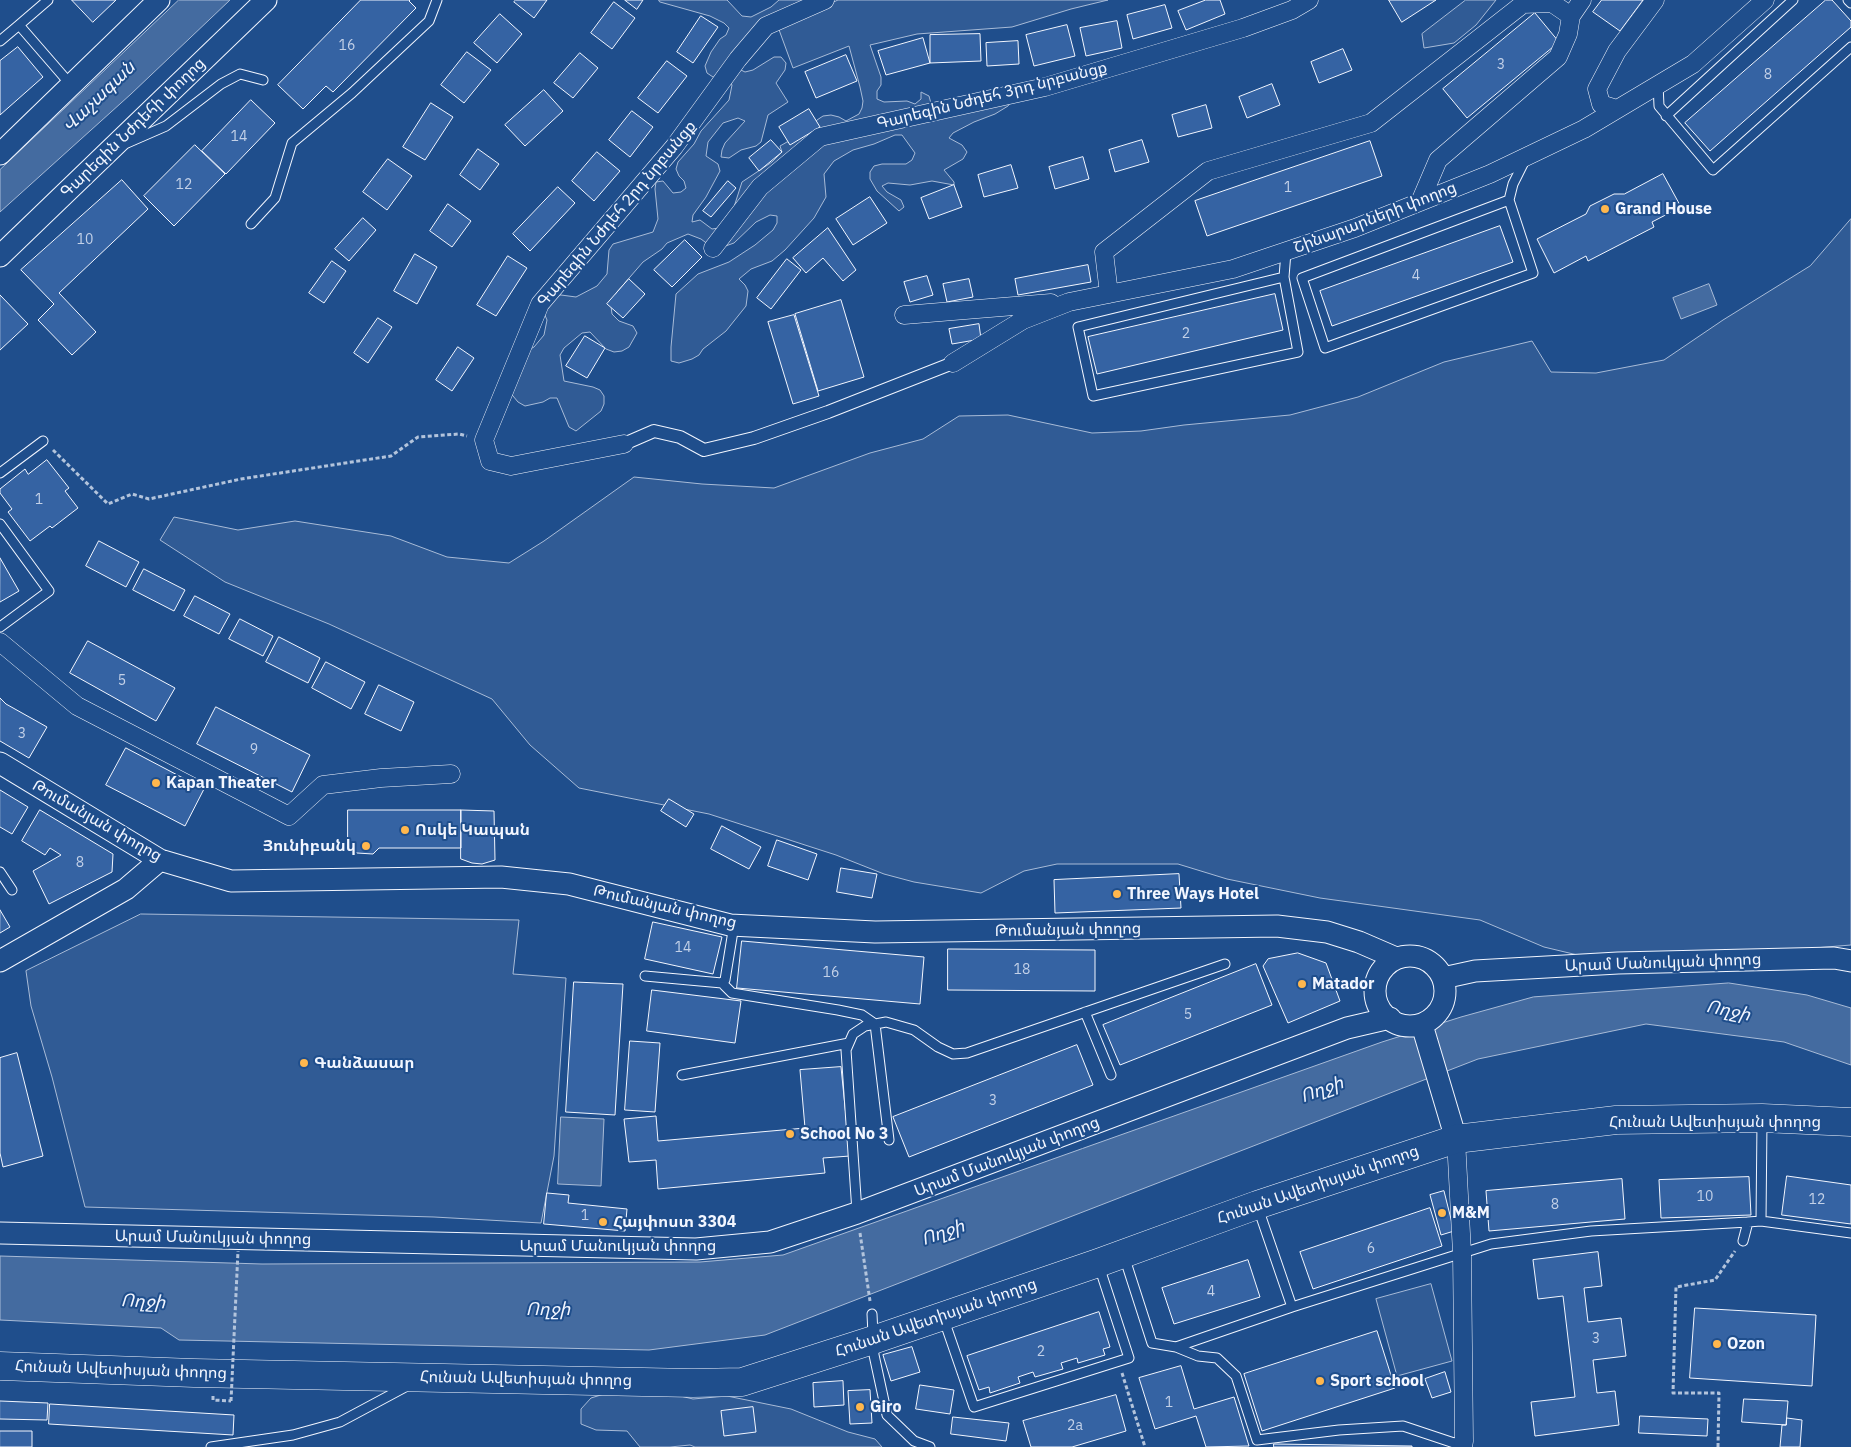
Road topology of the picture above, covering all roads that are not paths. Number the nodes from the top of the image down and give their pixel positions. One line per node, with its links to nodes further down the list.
1 (48, 0): 14 (lane)
2 (159, 0): 19 (street)
3 (266, 0): 22 (street, Գարեգին Նժդեհի փողոց)
4 (437, 0): 27 (lane)
5 (825, 0): 37 (street, Գարեգին Նժդեհ 2րդ նրբանցք)
6 (1309, 0): 28 (street, Գարեգին Նժդեհ 3րդ նրբանցք)
7 (1582, 0): 13 (street)
8 (1655, 0): 20 (street)
9 (1764, 0): 18 (street, Շինարարների փողոց)
10 (1793, 0): 21 (lane)
11 (1848, 0): 12 (lane)
12 (1851, 3)
13 (1571, 16): 26 (street); 32 (street)
14 (19, 25): 15 (lane); 19 (lane)
15 (0, 41)
16 (1851, 47): 21 (lane)
17 (263, 80): 22 (lane)
18 (1658, 84): 20 (street, Շինարարների փողոց); 21 (lane)
19 (71, 85): 23 (street)
20 (1617, 109): 24 (street, Շինարարների փողոց)
21 (1666, 116)
22 (113, 149): 30 (street, Գարեգին Նժդեհի փողոց)
23 (0, 154)
24 (1527, 157): 25 (lane); 26 (street, Շինարարների փողոց)
25 (1509, 200): 25 (lane)
26 (1420, 202): 29 (street, Շինարարների փողոց)
27 (251, 224)
28 (713, 248)
29 (1286, 252): 31 (lane); 32 (street, Շինարարների փողոց)
30 (0, 256)
31 (1284, 277): 31 (lane)
32 (1109, 294): 33 (street, Շինարարների փողոց)
33 (1069, 302): 34 (street); 35 (street, Շինարարների փողոց)
34 (904, 315)
35 (953, 363): 37 (street)
36 (43, 441): 38 (lane)
37 (624, 444)
38 (0, 473)
39 (0, 524): 40 (lane)
40 (0, 627)
41 (0, 642): 43 (street)
42 (0, 763): 44 (street, Թումանյան փողոց)
43 (452, 774)
44 (160, 860): 47 (street, Թումանյան փողոց); 50 (street)
45 (0, 872): 46 (lane)
46 (12, 890)
47 (734, 925): 48 (street, Թումանյան փողոց); 57 (lane)
48 (1359, 942): 49 (street, Թումանյան փողոց); 54 (street)
49 (1396, 958): 54 (street); 56 (street)
50 (0, 961)
51 (1851, 961): 53 (street, Արամ Մանուկյան փողոց)
52 (1225, 964): 60 (lane)
53 (1475, 971): 56 (street, Արամ Մանուկյան փողոց); 59 (street)
54 (1380, 973): 58 (street)
55 (645, 976): 57 (lane)
56 (1443, 978): 59 (street)
57 (722, 983): 62 (lane)
58 (1375, 1000): 61 (street); 64 (street, Արամ Մանուկյան փողոց)
59 (1445, 1000): 63 (street)
60 (1085, 1012): 62 (lane); 67 (lane)
61 (1390, 1018): 63 (street); 64 (street, Արամ Մանուկյան փողոց)
62 (875, 1024): 65 (lane); 71 (lane)
63 (1423, 1026): 70 (street)
64 (1347, 1028): 74 (street, Արամ Մանուկյան փողոց)
65 (849, 1043): 66 (lane); 74 (lane)
66 (682, 1075)
67 (1111, 1075)
68 (1762, 1118): 69 (highway, Հունան Ավետիսյան փողոց); 70 (highway, Հունան Ավետիսյան փողոց); 73 (lane)
69 (1851, 1122)
70 (1454, 1128): 72 (highway, Հունան Ավետիսյան փողոց); 80 (street)
71 (889, 1140)
72 (1257, 1205): 79 (highway, Հունան Ավետիսյան փողոց); 82 (lane)
73 (1762, 1221): 75 (lane); 77 (lane)
74 (858, 1222): 76 (street, Արամ Մանուկյան փողոց)
75 (1748, 1222): 78 (lane); 80 (lane)
76 (0, 1233)
77 (1851, 1233)
78 (1743, 1241)
79 (1123, 1254): 81 (highway, Հունան Ավետիսյան փողոց); 85 (lane)
80 (1462, 1254): 82 (lane); 88 (street)
81 (1098, 1263): 83 (highway, Հունան Ավետիսյան փողոց); 83 (lane)
82 (1292, 1307): 85 (lane)
83 (943, 1316): 84 (highway, Հունան Ավետիսյան փողոց)
84 (873, 1327): 87 (highway, Հունան Ավետիսյան փողոց); 90 (lane)
85 (1176, 1347): 88 (lane)
86 (0, 1366): 87 (highway, Հունան Ավետիսյան փողոց)
87 (423, 1378): 89 (lane)
88 (1464, 1444)
89 (211, 1447)
90 (930, 1447)

